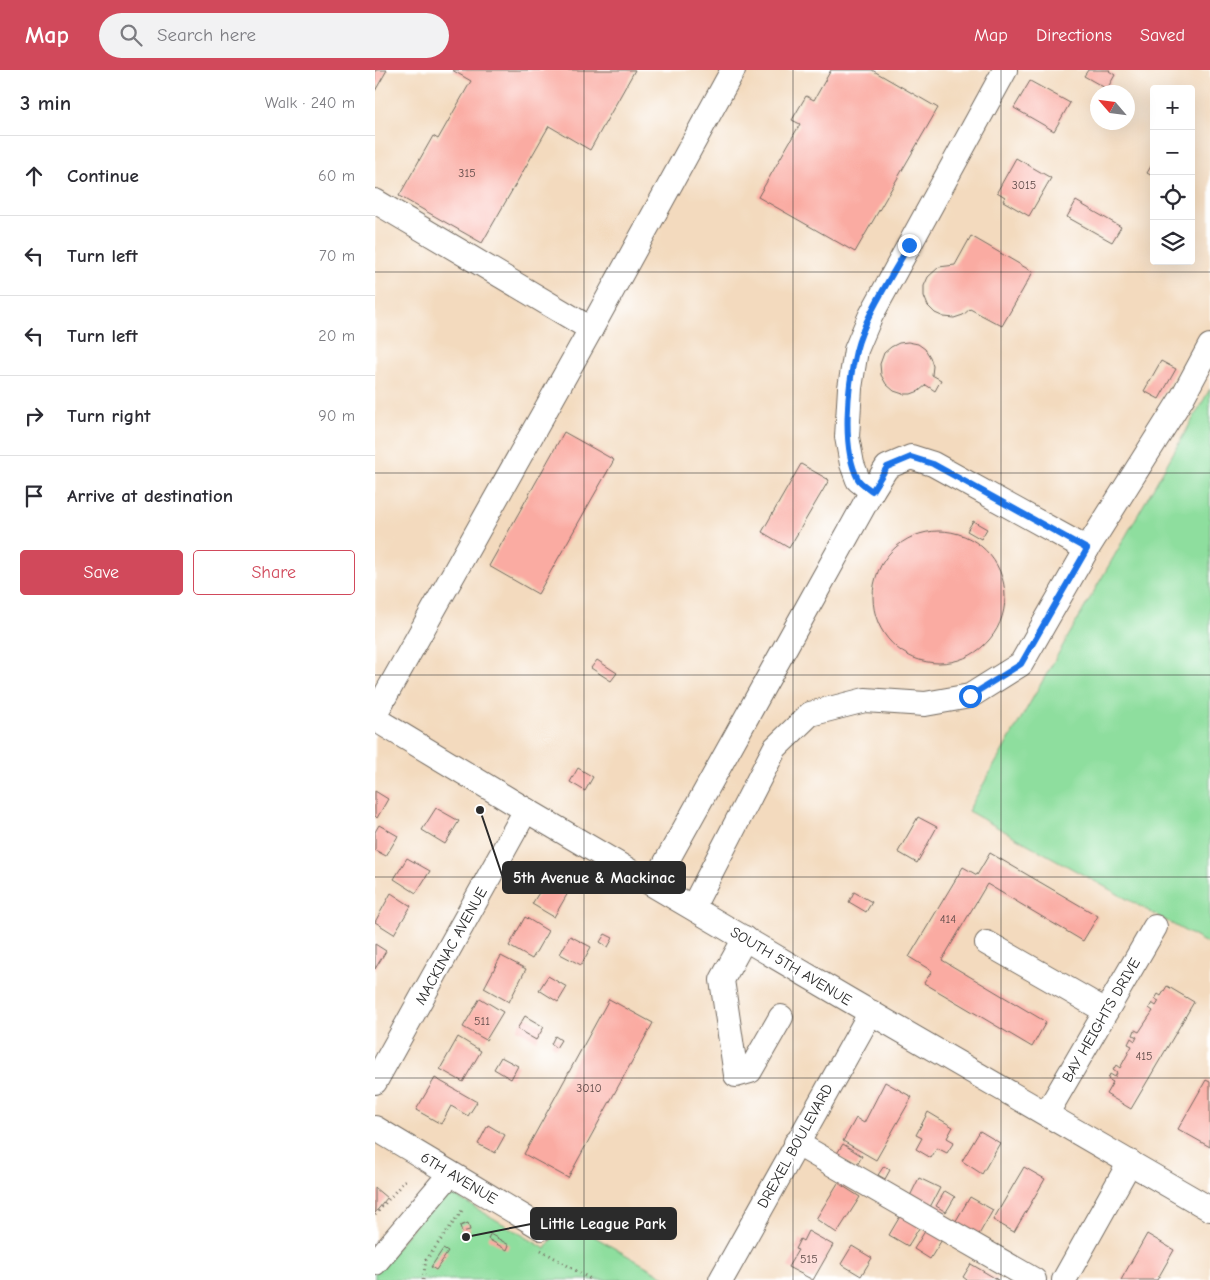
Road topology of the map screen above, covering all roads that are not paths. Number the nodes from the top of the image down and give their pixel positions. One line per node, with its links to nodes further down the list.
1 (733, 70): 4 (street)
2 (1005, 70): 6 (street)
3 (375, 201): 4 (street)
4 (591, 329): 8 (street)
5 (1210, 346): 7 (street)
6 (872, 491): 7 (street); 11 (street)
7 (1087, 549): 12 (street)
8 (375, 714)
9 (375, 719): 10 (street, SOUTH 5TH AVENUE)
10 (526, 810): 11 (street, SOUTH 5TH AVENUE); 19 (street, MACKINAC AVENUE)
11 (654, 884): 12 (street, SOUTH 5TH AVENUE)
12 (693, 907): 14 (street, SOUTH 5TH AVENUE)
13 (1155, 927): 16 (street, BAY HEIGHTS DRIVE)
14 (745, 938): 17 (street, SOUTH 5TH AVENUE); 18 (street)
15 (987, 943): 16 (street)
16 (1106, 1011): 20 (street, BAY HEIGHTS DRIVE)
17 (871, 1012): 20 (street, SOUTH 5TH AVENUE); 22 (street, DREXEL BOULEVARD)
18 (781, 1017)
19 (375, 1082)
20 (1047, 1113): 23 (street, SOUTH 5TH AVENUE)
21 (375, 1128): 24 (street, 6TH AVENUE)
22 (796, 1143): 28 (street, DREXEL BOULEVARD); 29 (street)
23 (1130, 1162): 25 (street, SOUTH 5TH AVENUE); 30 (street)
24 (450, 1174): 26 (street, 6TH AVENUE); 27 (street)
25 (1210, 1208)
26 (541, 1239)
27 (375, 1262)
28 (721, 1280)
29 (1034, 1280)
30 (1063, 1280)

